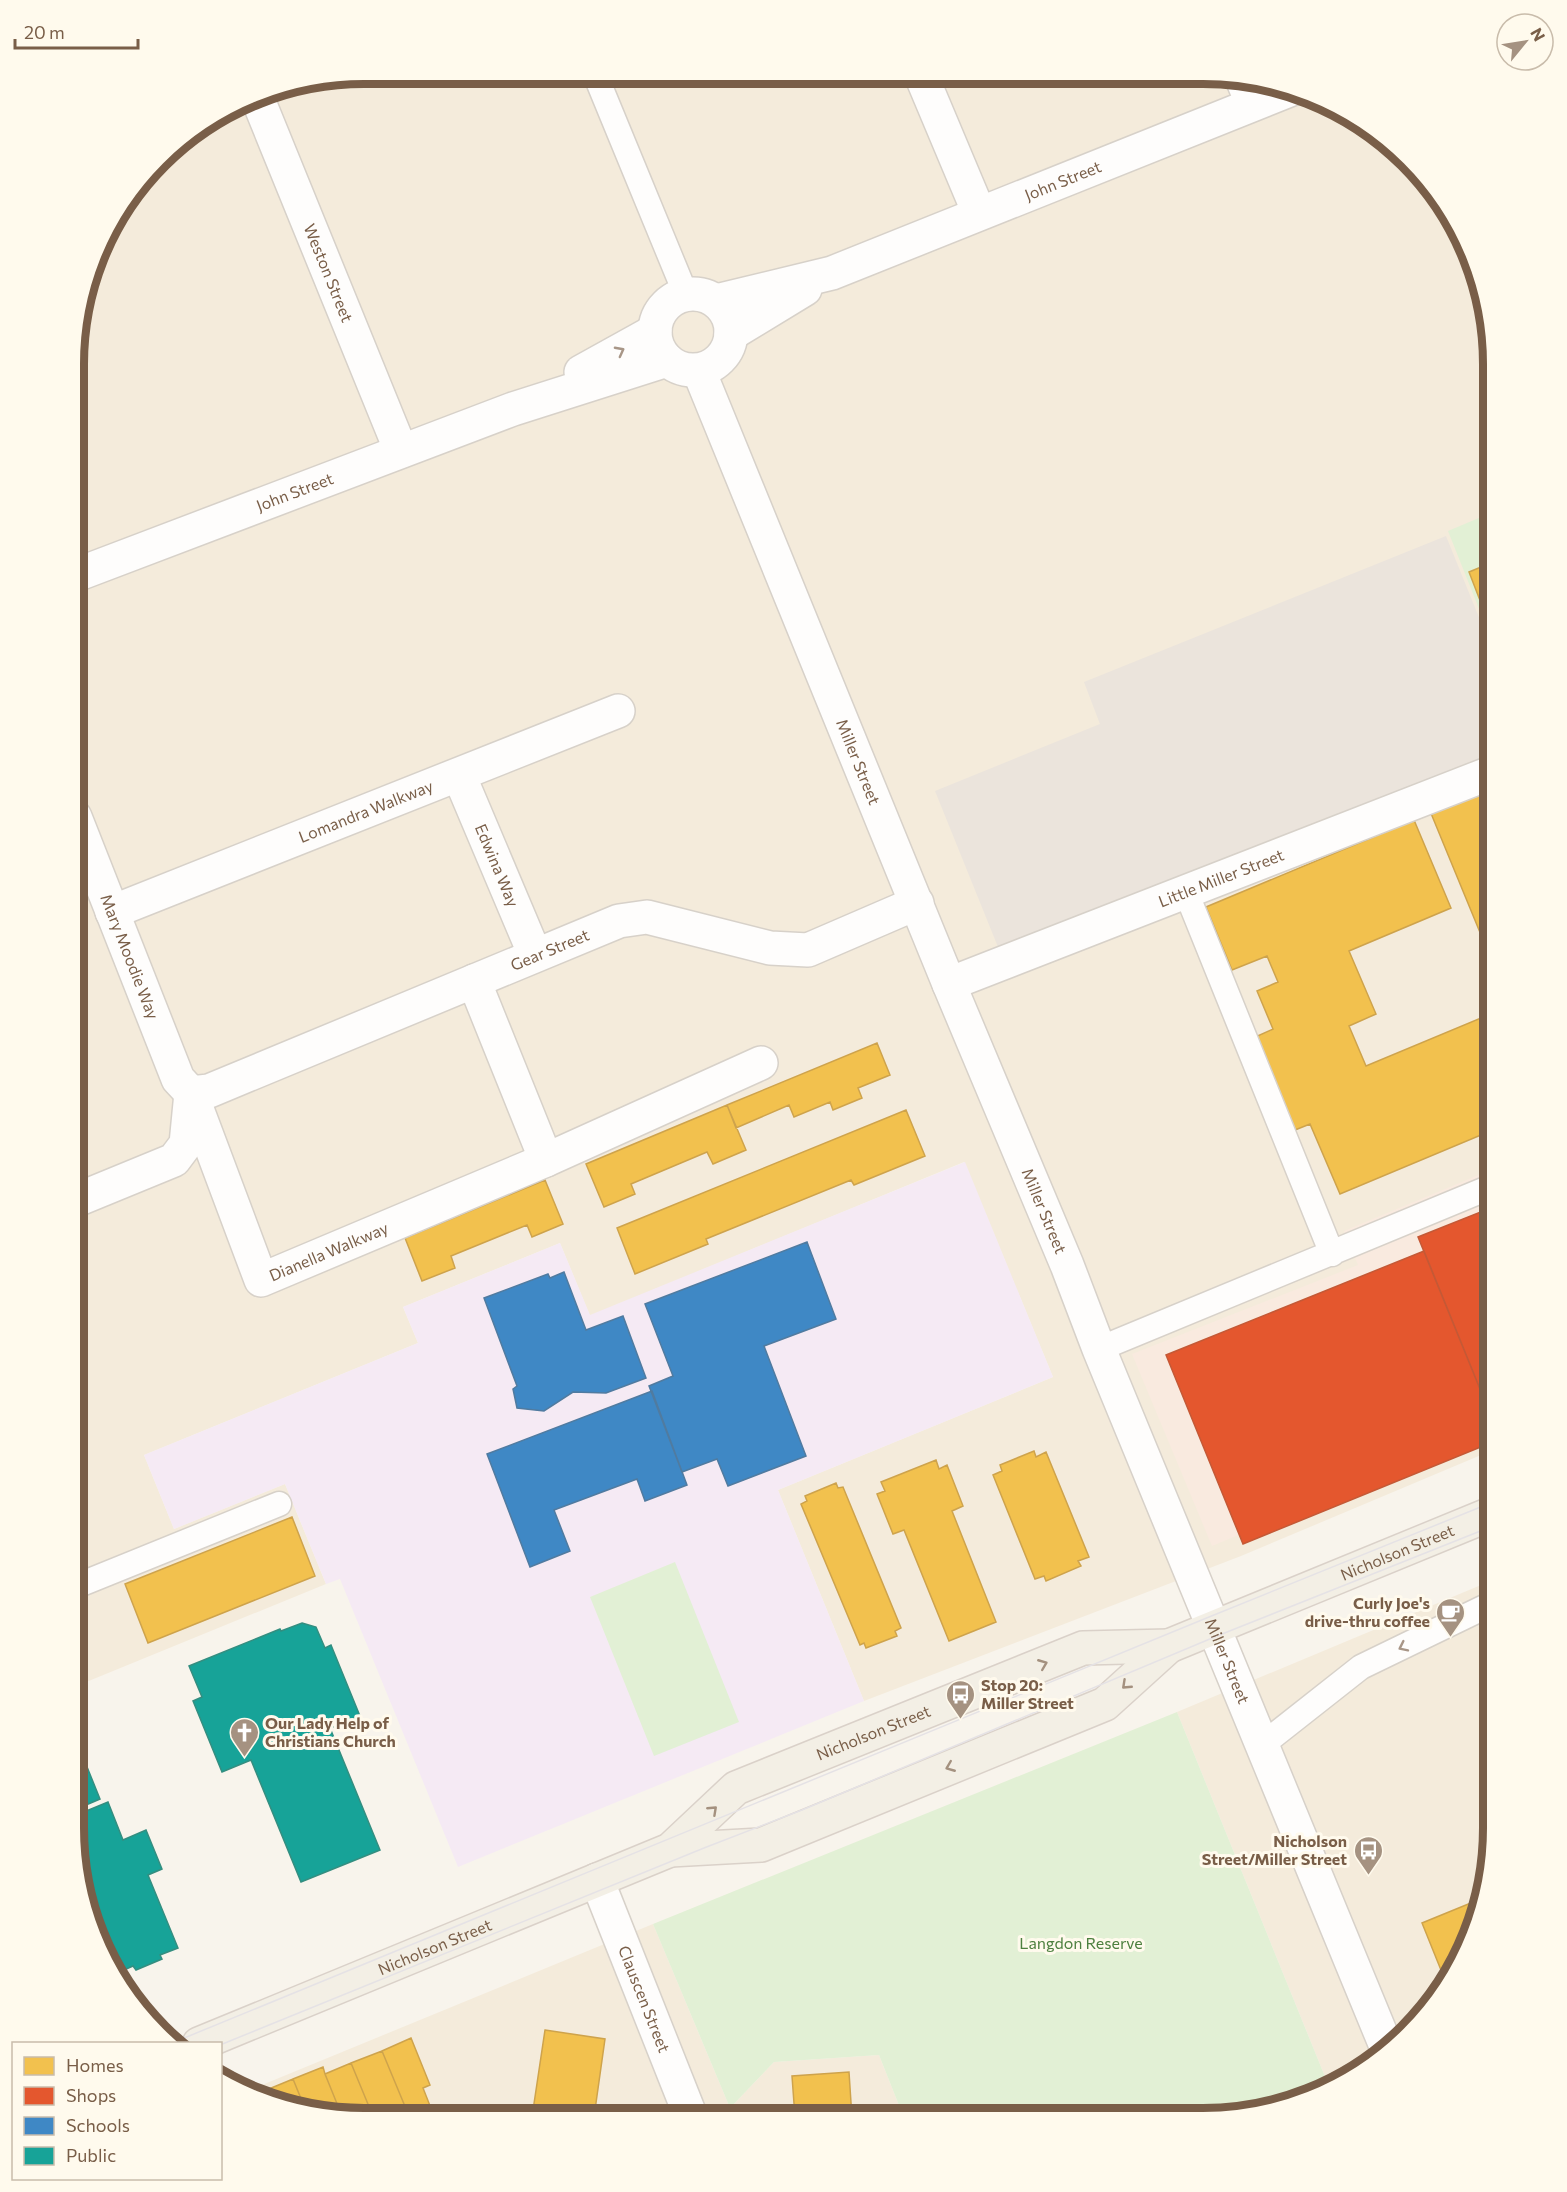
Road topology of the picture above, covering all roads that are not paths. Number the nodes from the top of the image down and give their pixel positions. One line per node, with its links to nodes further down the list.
1 (600, 84): 9 (lane)
2 (925, 84): 7 (street)
3 (1240, 86): 6 (lane)
4 (1279, 95): 6 (street, John Street)
5 (260, 104): 13 (street, Weston Street)
6 (1248, 107): 7 (street, John Street)
7 (979, 213): 8 (street, John Street)
8 (832, 273): 9 (street, John Street); 10 (street, John Street)
9 (701, 298): 10 (street); 11 (street)
10 (732, 334): 12 (street)
11 (661, 346): 12 (street); 13 (street, John Street)
12 (699, 370): 20 (street, Miller Street)
13 (401, 452): 14 (street, John Street)
14 (84, 572)
15 (618, 711): 16 (street, Lomandra Walkway)
16 (459, 775): 21 (street, Lomandra Walkway); 22 (street, Edwina Way)
17 (1483, 776): 19 (street, Little Miller Street)
18 (84, 840): 21 (street, Mary Moodie Way)
19 (1186, 892): 24 (street, Little Miller Street); 30 (lane)
20 (917, 903): 22 (street, Gear Street); 24 (street, Miller Street)
21 (112, 912): 26 (street, Mary Moodie Way)
22 (535, 955): 23 (street, Gear Street)
23 (474, 981): 26 (street, Gear Street); 27 (street)
24 (950, 984): 31 (street, Miller Street)
25 (761, 1063): 27 (street, Dianella Walkway)
26 (191, 1094): 27 (street, Dianella Walkway); 29 (street)
27 (546, 1160)
28 (1483, 1190): 30 (lane)
29 (84, 1197)
30 (1332, 1254): 31 (lane)
31 (1100, 1349): 36 (street, Miller Street)
32 (279, 1504): 34 (lane)
33 (1483, 1517): 36 (main road, Nicholson Street)
34 (84, 1583)
35 (1483, 1608): 38 (lane, one-way to 38)
36 (1213, 1627): 37 (main road, Nicholson Street); 38 (street, Miller Street)
37 (1169, 1646): 39 (main road, Nicholson Street, one-way to 39); 39 (main road, Nicholson Street, one-way to 37)
38 (1262, 1745): 42 (street, Miller Street)
39 (670, 1850): 40 (main road, Nicholson Street)
40 (597, 1880): 41 (main road, Nicholson Street); 43 (street, Clauscen Street)
41 (201, 2042)
42 (1384, 2042)
43 (687, 2108)

